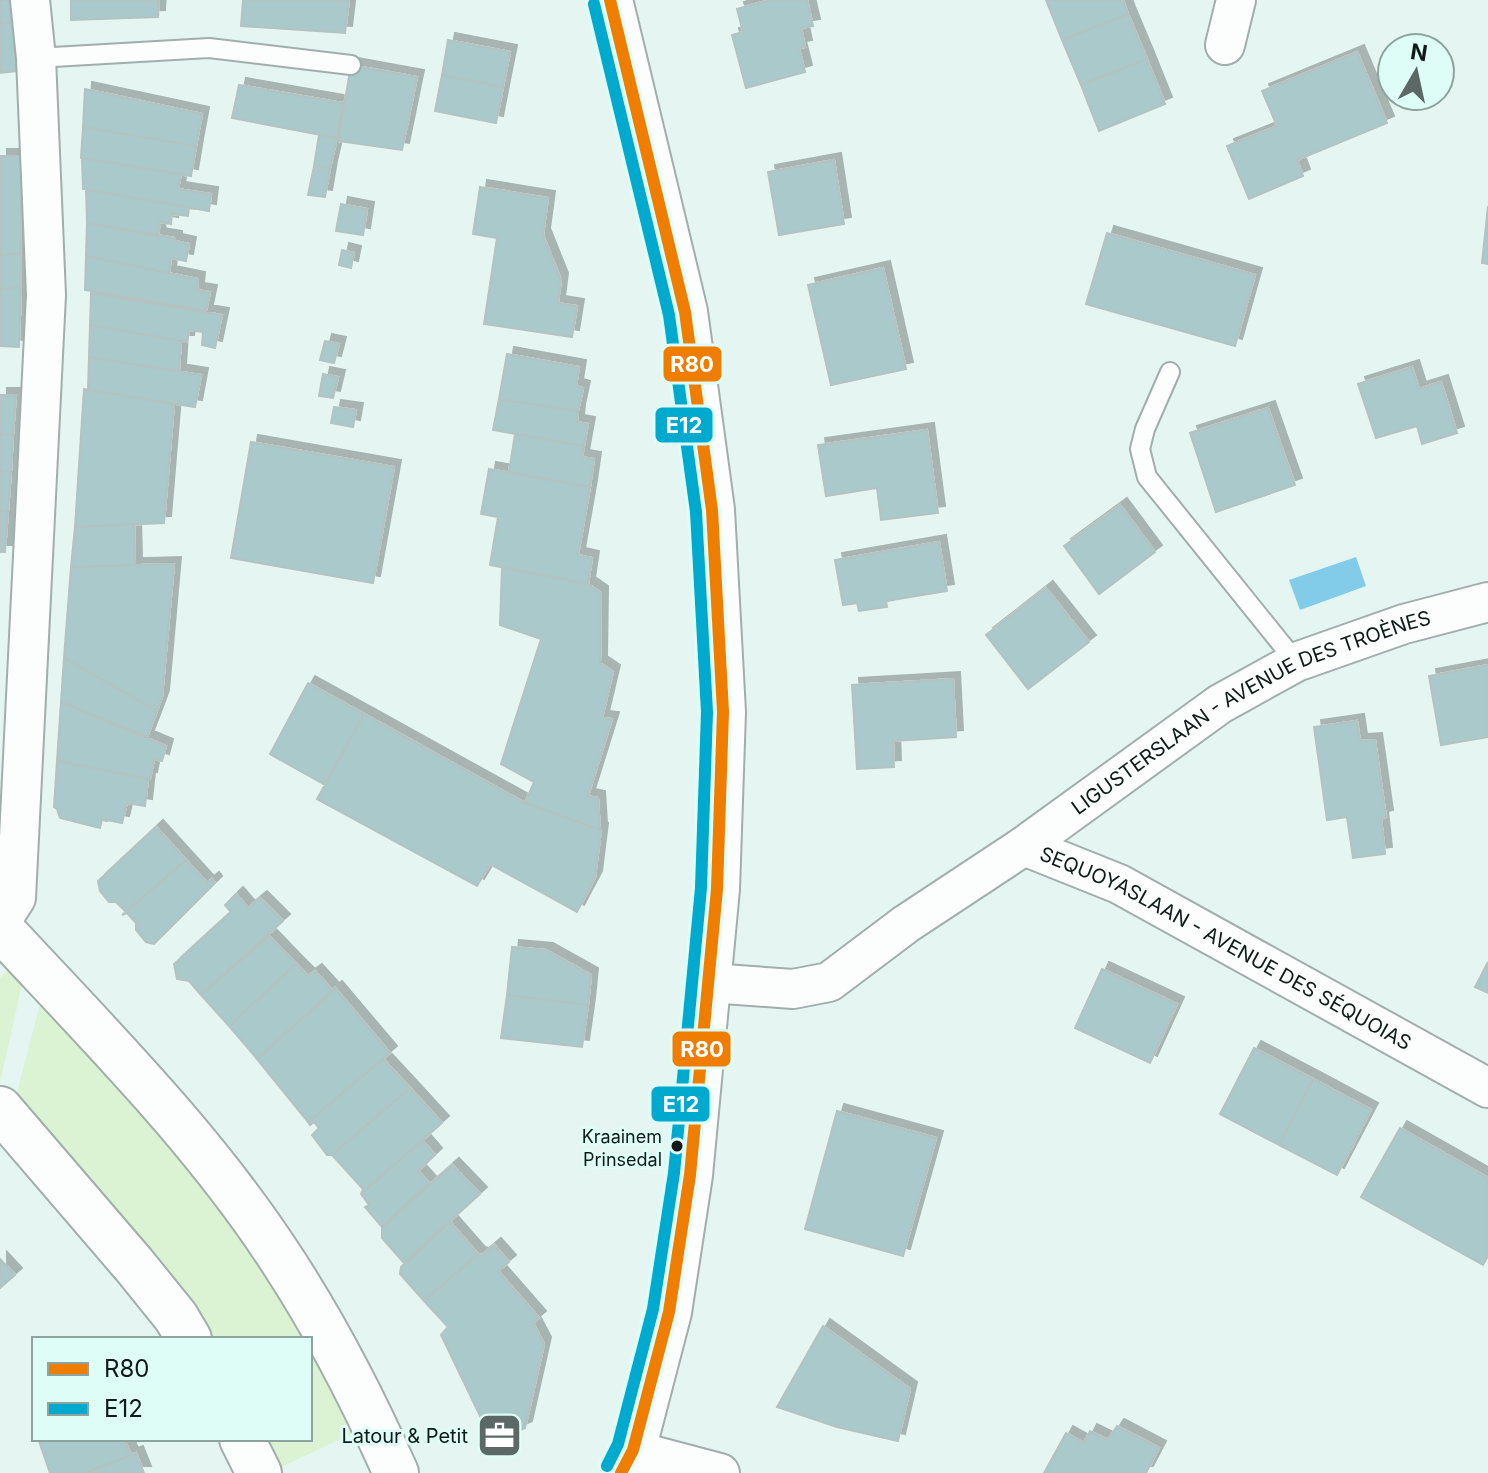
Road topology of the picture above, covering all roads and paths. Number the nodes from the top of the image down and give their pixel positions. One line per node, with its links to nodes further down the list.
1 (30, 0): 5 (street)
2 (610, 0): 12 (street)
3 (1236, 0): 4 (street)
4 (1225, 45)
5 (36, 58): 6 (lane); 11 (street)
6 (351, 65)
7 (1170, 372): 9 (lane)
8 (1488, 602): 9 (street, LIGUSTERSLAAN - AVENUE DES TROÈNES)
9 (1296, 662): 10 (street, LIGUSTERSLAAN - AVENUE DES TROÈNES)
10 (1024, 846): 12 (street, SEQUOYASLAAN - AVENUE DES SÉQUOIAS); 13 (street, SEQUOYASLAAN - AVENUE DES SÉQUOIAS)
11 (0, 925): 19 (street)
12 (710, 983): 17 (street)
13 (1488, 1088)
14 (0, 1109): 15 (street)
15 (188, 1337)
16 (243, 1441): 18 (street)
17 (627, 1465): 20 (street)
18 (259, 1473)
19 (396, 1473)
20 (720, 1473)

